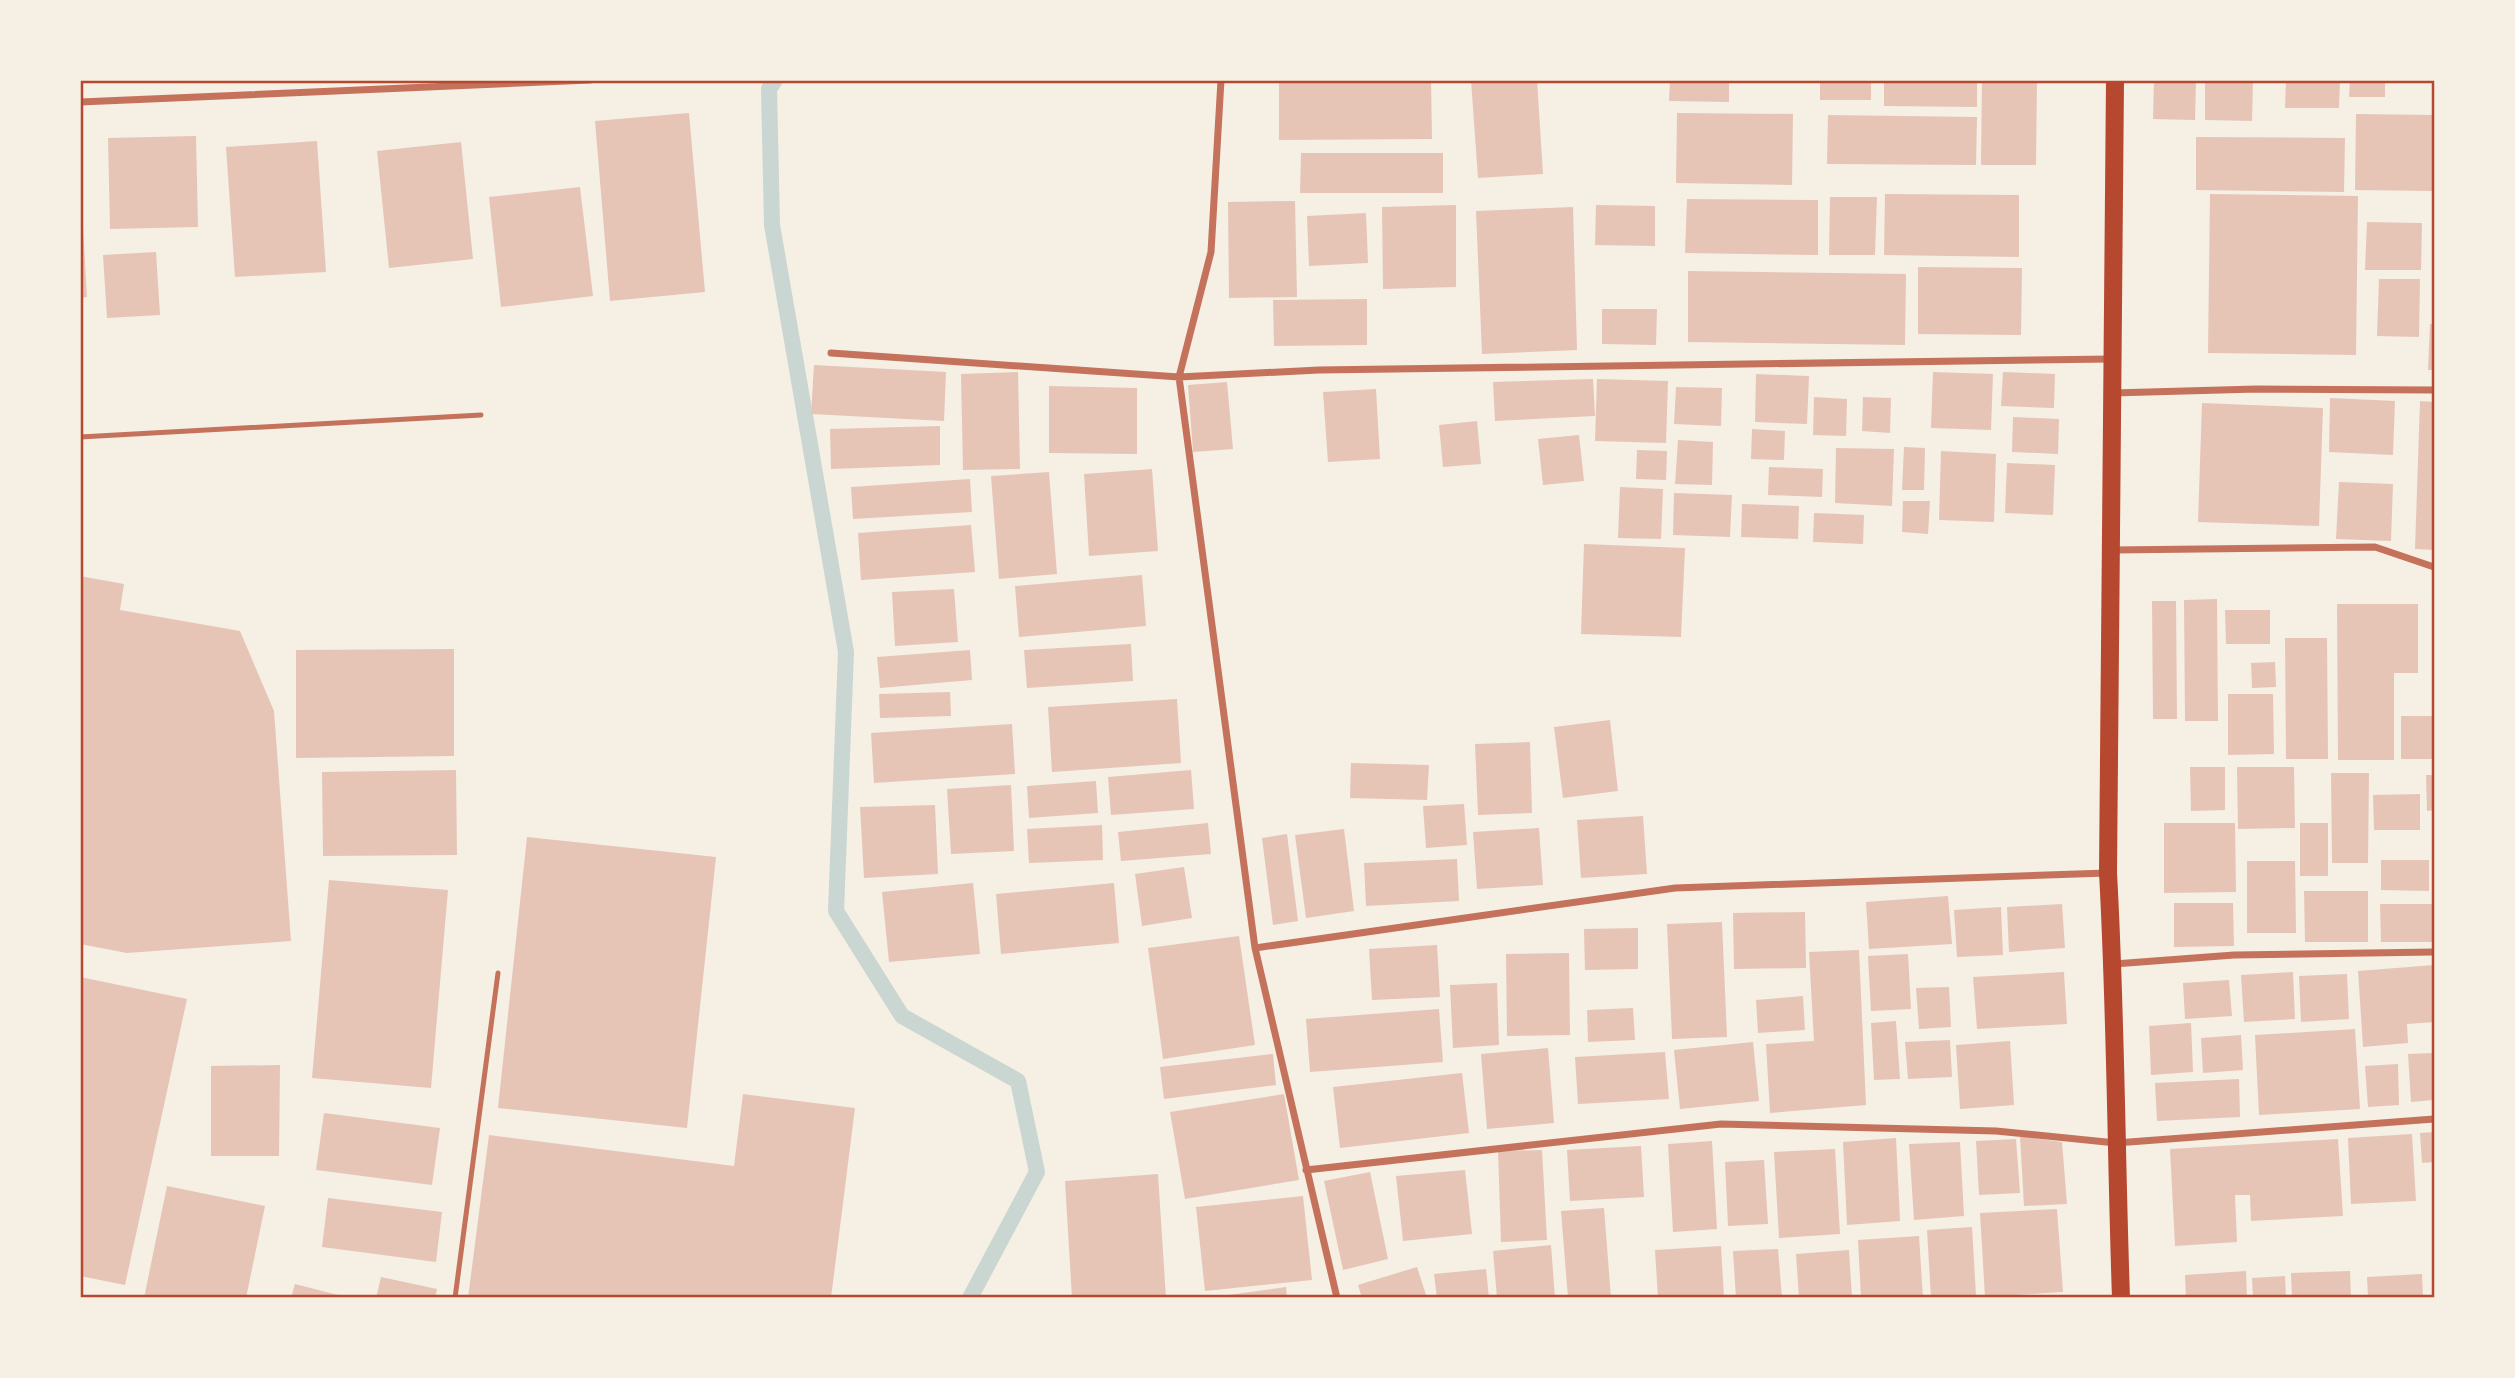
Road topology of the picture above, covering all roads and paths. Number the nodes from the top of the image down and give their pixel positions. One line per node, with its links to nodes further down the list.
1 (590, 80): 4 (street)
2 (1221, 80): 7 (street)
3 (2115, 80): 6 (main road)
4 (80, 102)
5 (831, 353): 7 (street)
6 (2111, 359): 7 (street); 9 (main road)
7 (1179, 377): 15 (street)
8 (2434, 390): 9 (street)
9 (2111, 393): 12 (main road)
10 (481, 415): 11 (lane)
11 (80, 437)
12 (2112, 550): 13 (street); 14 (main road)
13 (2434, 567)
14 (2108, 873): 15 (street); 17 (main road)
15 (1255, 948): 21 (street)
16 (2434, 952): 17 (street)
17 (2113, 964): 20 (main road)
18 (498, 973): 22 (lane)
19 (2434, 1119): 20 (street)
20 (2116, 1143): 21 (street); 24 (main road)
21 (1306, 1170): 23 (street)
22 (455, 1297)
23 (1337, 1297)
24 (2121, 1297)

